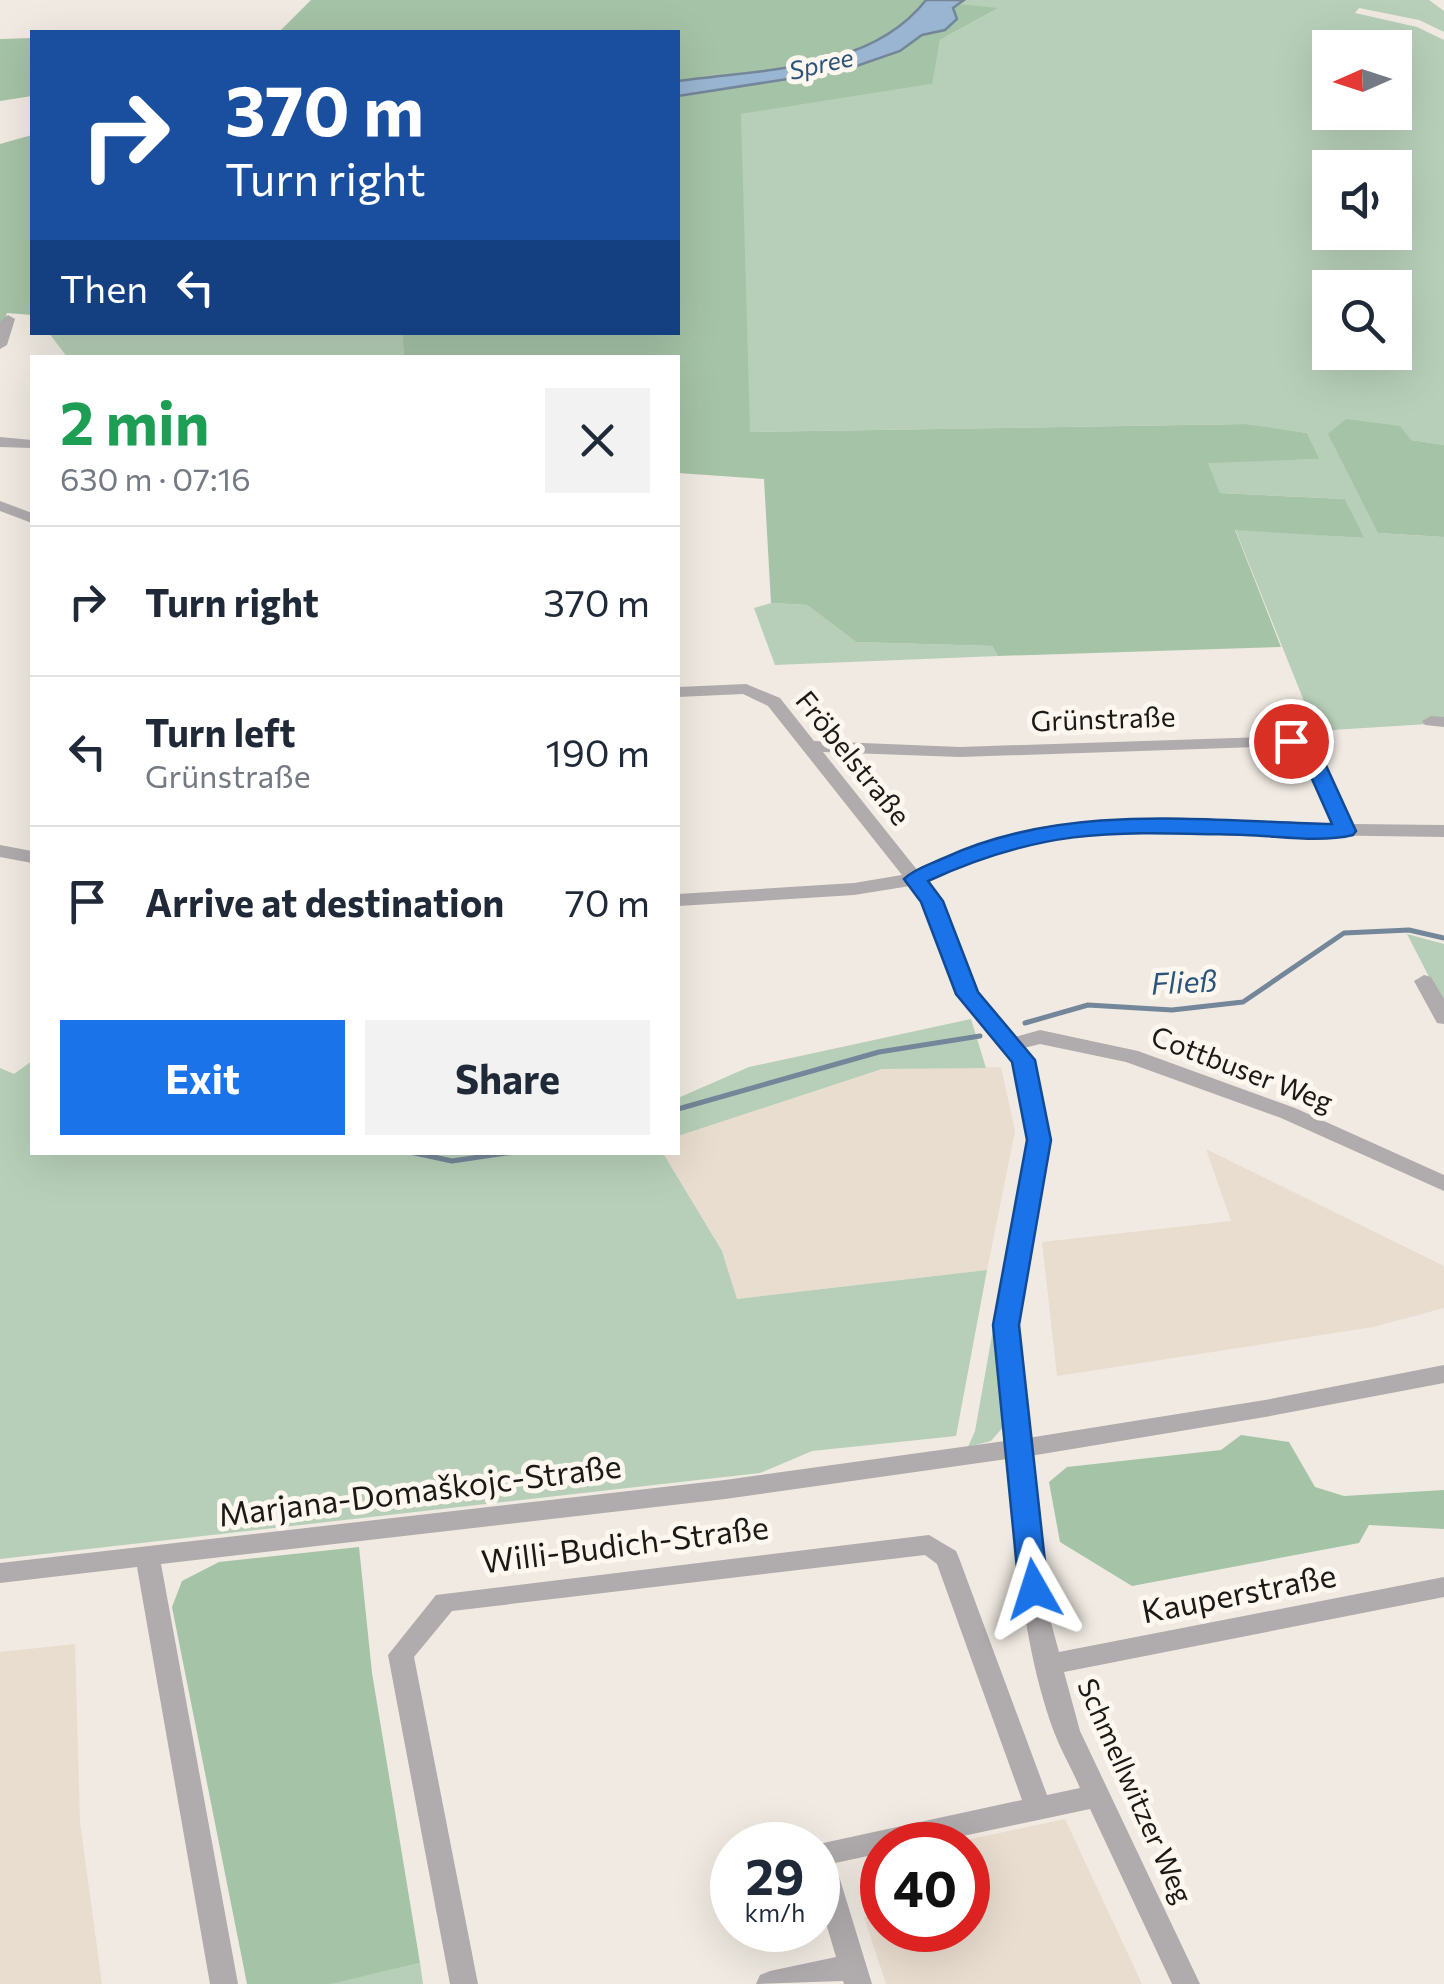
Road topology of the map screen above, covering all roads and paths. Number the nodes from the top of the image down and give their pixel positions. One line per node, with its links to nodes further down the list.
1 (8, 319): 2 (street)
2 (0, 345)
3 (0, 442): 4 (street)
4 (30, 444)
5 (0, 506): 6 (street)
6 (30, 517)
7 (680, 692): 8 (street, Fröbelstraße)
8 (807, 746): 9 (street, Grünstraße); 13 (street, Fröbelstraße)
9 (1346, 831): 10 (street); 13 (street)
10 (1444, 831)
11 (0, 851): 12 (street)
12 (30, 857)
13 (915, 879): 14 (street); 17 (street, Schmellwitzer Weg)
14 (680, 900)
15 (1424, 981): 16 (street)
16 (1444, 1018)
17 (1012, 1045): 18 (street, Cottbuser Weg); 20 (street, Schmellwitzer Weg)
18 (1444, 1184)
19 (1444, 1374): 20 (street, Marjana-Domaškojc-Straße)
20 (1019, 1451): 21 (street, Marjana-Domaškojc-Straße); 24 (street, Schmellwitzer Weg)
21 (147, 1556): 22 (street, Marjana-Domaškojc-Straße); 28 (street)
22 (0, 1573)
23 (1444, 1587): 24 (street, Kauperstraße)
24 (1047, 1665): 25 (street, Schmellwitzer Weg)
25 (1096, 1796): 26 (street); 31 (street, Schmellwitzer Weg)
26 (1038, 1808): 27 (street); 29 (street, Willi-Budich-Straße)
27 (855, 1975): 30 (street)
28 (224, 1984)
29 (464, 1984)
30 (770, 1984)
31 (1186, 1984)

